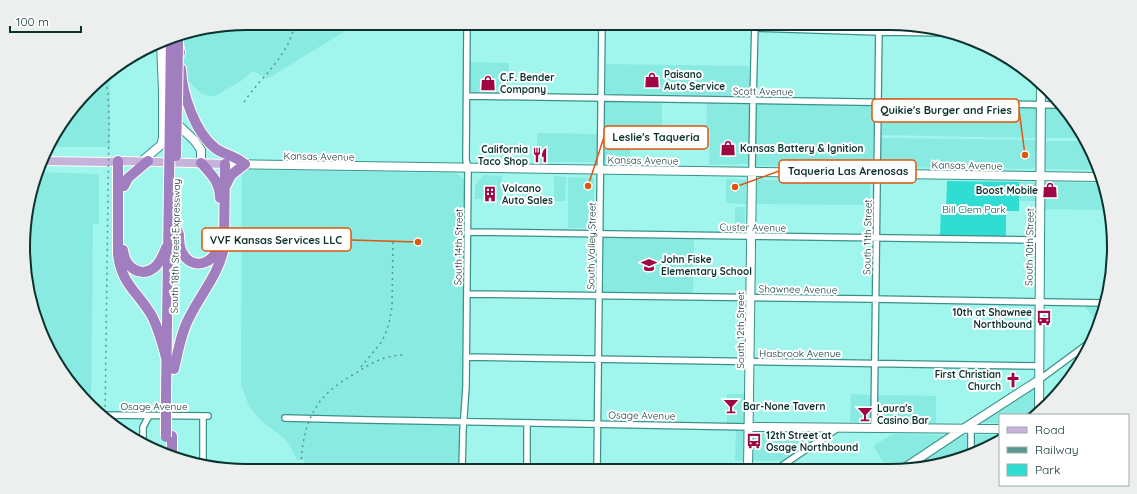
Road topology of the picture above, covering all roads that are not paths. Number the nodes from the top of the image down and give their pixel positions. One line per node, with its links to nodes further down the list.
1 (467, 30): 12 (street, South 14th Street)
2 (602, 30): 13 (street, South Valley Street)
3 (755, 30): 14 (street, South 12th Street)
4 (838, 30): 5 (street)
5 (879, 32): 6 (street); 15 (street, South 11th Street)
6 (922, 33)
7 (176, 42): 21 (street)
8 (176, 42): 30 (highway, South 18th Street Expressway, bridge)
9 (177, 42): 23 (highway, bridge)
10 (161, 48): 20 (street)
11 (1041, 92): 16 (street, South 10th Street)
12 (467, 96): 13 (street, Scott Avenue); 24 (street, South 14th Street)
13 (601, 98): 14 (street, Scott Avenue); 25 (street, South Valley Street)
14 (753, 100): 15 (street, Scott Avenue); 26 (street, South 12th Street)
15 (878, 102): 16 (street, Scott Avenue); 27 (street, South 11th Street)
16 (1040, 105): 17 (street, Scott Avenue); 28 (street, South 10th Street)
17 (1054, 105)
18 (48, 161): 19 (main road, Kansas Avenue)
19 (121, 161): 20 (main road, Kansas Avenue); 31 (highway); 49 (highway)
20 (145, 161): 21 (main road, Kansas Avenue); 31 (highway)
21 (201, 163): 22 (main road, Kansas Avenue); 33 (highway)
22 (225, 164): 23 (street, Kansas Avenue); 32 (highway)
23 (245, 164): 24 (street, Kansas Avenue); 32 (highway)
24 (468, 168): 25 (street, Kansas Avenue); 34 (street, South 14th Street)
25 (600, 170): 26 (street, Kansas Avenue); 35 (street, South Valley Street)
26 (752, 172): 27 (street, Kansas Avenue); 36 (street, South 12th Street)
27 (877, 174): 28 (street, Kansas Avenue); 37 (street, South 11th Street)
28 (1040, 176): 29 (street, Kansas Avenue); 38 (street, South 10th Street)
29 (1095, 177)
30 (172, 185): 33 (highway, South 18th Street Expressway); 39 (highway, South 18th Street Expressway)
31 (124, 186): 39 (highway)
32 (225, 187): 53 (highway)
33 (175, 223): 53 (highway, South 18th Street Expressway)
34 (467, 232): 35 (street, Custer Avenue); 40 (street, South 14th Street)
35 (600, 234): 36 (street, Custer Avenue); 41 (street, South Valley Street)
36 (751, 236): 37 (street, Custer Avenue); 42 (street, South 12th Street)
37 (876, 238): 38 (street, Custer Avenue); 43 (street, South 11th Street)
38 (1039, 240): 44 (street, South 10th Street)
39 (168, 242): 49 (highway, South 18th Street Expressway)
40 (467, 294): 41 (street, Shawnee Avenue); 47 (street, South 14th Street)
41 (600, 296): 42 (street, Shawnee Avenue); 48 (street, South Valley Street)
42 (750, 298): 43 (street, Shawnee Avenue); 50 (street, South 12th Street)
43 (875, 299): 44 (street, Shawnee Avenue); 51 (street, South 11th Street)
44 (1039, 302): 45 (street, Shawnee Avenue); 52 (street, South 10th Street)
45 (1100, 303)
46 (1082, 348): 54 (street)
47 (466, 357): 48 (street, Hasbrook Avenue); 60 (street, South 14th Street)
48 (598, 359): 50 (street, Hasbrook Avenue); 62 (street, South Valley Street)
49 (167, 361): 55 (highway, South 18th Street Expressway)
50 (750, 362): 51 (street, Hasbrook Avenue); 63 (street, South 12th Street)
51 (875, 363): 52 (street, Hasbrook Avenue); 65 (street, South 11th Street)
52 (1039, 366): 54 (street, South 10th Street)
53 (174, 369): 55 (highway, South 18th Street Expressway)
54 (1039, 380): 56 (street, South 10th Street); 66 (street)
55 (170, 394): 68 (highway, South 18th Street Expressway)
56 (1039, 404)
57 (110, 415): 58 (street, Osage Avenue)
58 (149, 416): 69 (street); 73 (street, Osage Avenue)
59 (285, 418): 60 (street, Osage Avenue)
60 (464, 421): 61 (street, Osage Avenue); 75 (street, South 14th Street)
61 (527, 423): 62 (street, Osage Avenue); 76 (street)
62 (598, 425): 63 (street, Osage Avenue); 77 (street, South Valley Street)
63 (749, 427): 64 (street, Osage Avenue); 78 (street, South 12th Street)
64 (838, 428): 65 (street, Osage Avenue); 79 (street)
65 (874, 428): 66 (street, Osage Avenue)
66 (967, 429): 67 (street, Osage Avenue); 71 (street); 74 (street)
67 (999, 429)
68 (169, 436): 70 (highway, South 18th Street Expressway); 72 (highway, South 18th Street Expressway)
69 (143, 438)
70 (167, 448)
71 (970, 448)
72 (171, 450)
73 (203, 460)
74 (913, 463)
75 (462, 464)
76 (527, 464)
77 (597, 464)
78 (748, 464)
79 (786, 464)

